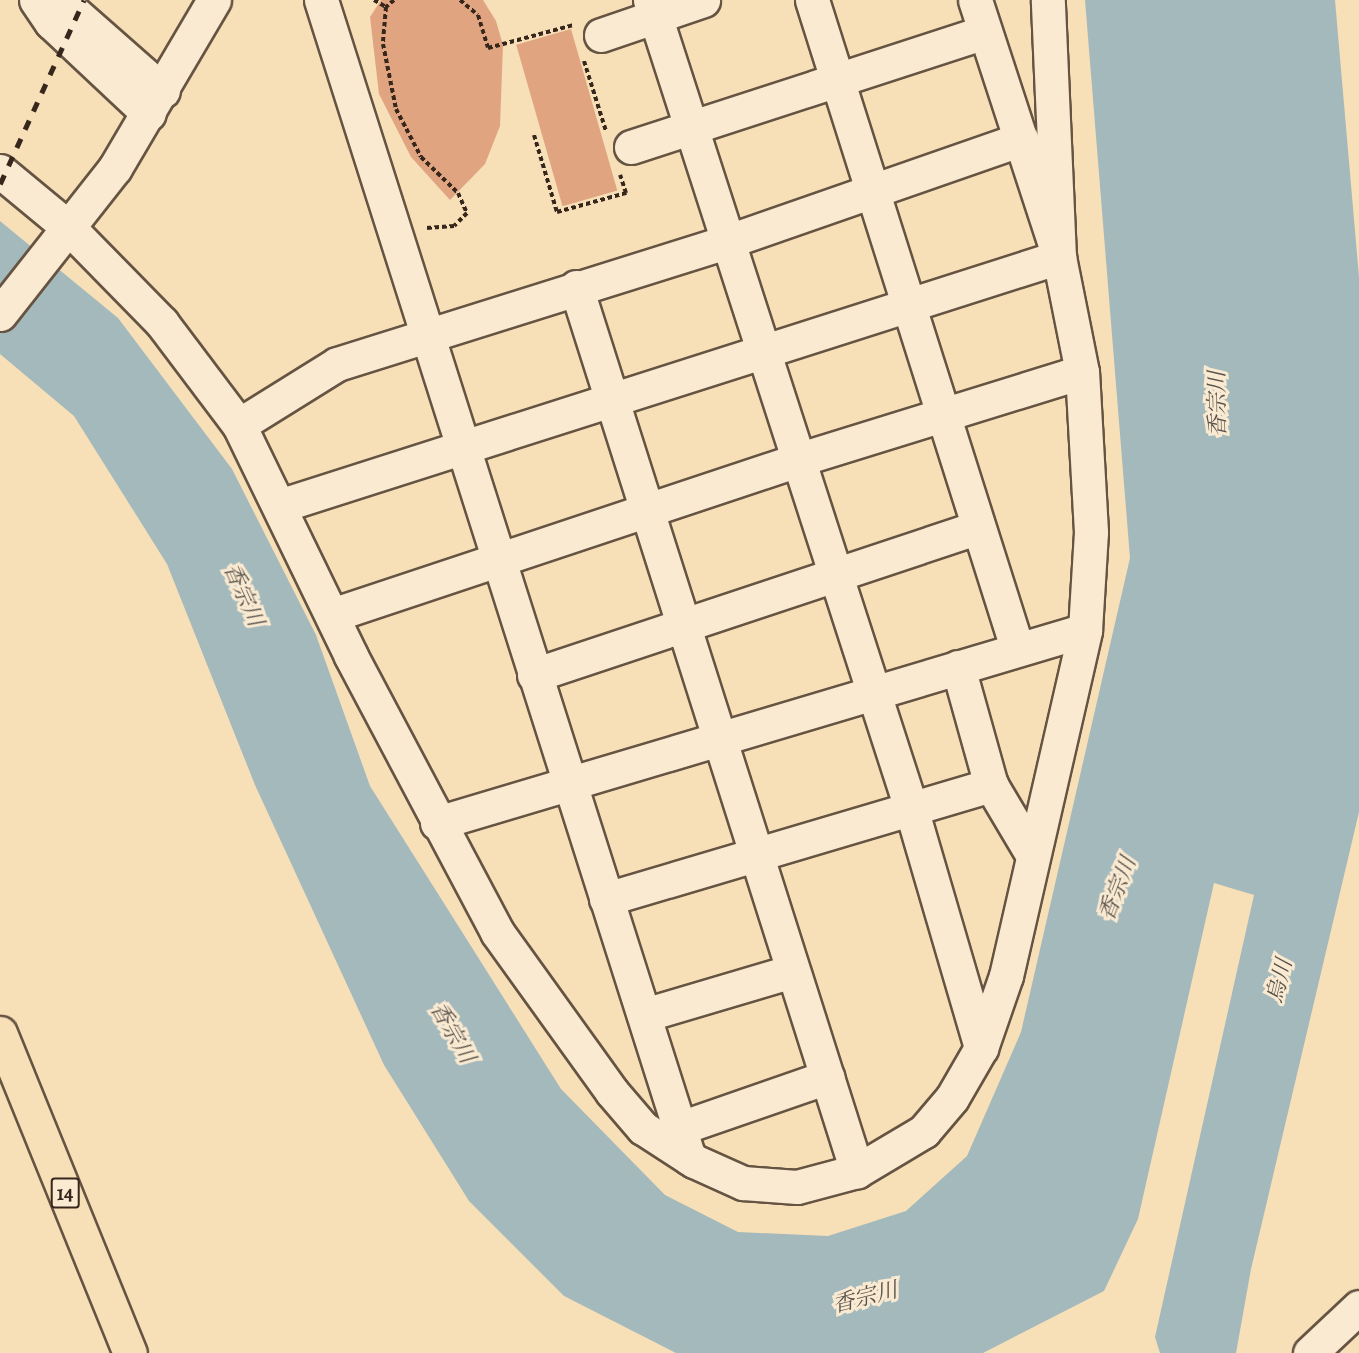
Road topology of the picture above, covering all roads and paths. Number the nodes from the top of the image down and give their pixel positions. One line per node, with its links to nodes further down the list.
1 (36, 0): 17 (street)
2 (59, 0): 17 (street)
3 (214, 0): 17 (street)
4 (321, 0): 24 (street)
5 (374, 0): 12 (path)
6 (394, 0): 12 (path)
7 (460, 0): 15 (path)
8 (703, 0): 13 (street)
9 (812, 0): 16 (street)
10 (975, 0): 14 (street)
11 (1048, 0): 27 (street)
12 (386, 7): 24 (path)
13 (653, 8): 15 (street); 18 (street)
14 (985, 32): 16 (street); 20 (street)
15 (586, 42): 21 (path)
16 (837, 81): 18 (street); 23 (street)
17 (156, 103): 25 (street)
18 (690, 128): 21 (street); 26 (street)
19 (534, 135): 21 (path)
20 (1022, 139): 23 (street); 27 (street)
21 (619, 151)
22 (0, 171): 25 (street)
23 (874, 190): 26 (street); 29 (street)
24 (392, 231): 31 (street)
25 (65, 234): 30 (street); 36 (street)
26 (726, 242): 28 (street); 32 (street)
27 (1059, 257): 29 (street); 33 (street)
28 (576, 288): 31 (street); 34 (street)
29 (910, 306): 32 (street); 35 (street)
30 (0, 314)
31 (424, 333): 36 (street); 37 (street)
32 (762, 353): 34 (street); 38 (street)
33 (1082, 372): 35 (street); 46 (street)
34 (612, 400): 37 (street); 40 (street)
35 (944, 414): 38 (street); 41 (street)
36 (239, 424): 39 (street)
37 (462, 448): 39 (street); 42 (street)
38 (797, 460): 40 (street); 43 (street)
39 (279, 506): 44 (street)
40 (647, 512): 42 (street); 45 (street)
41 (977, 528): 43 (street); 47 (street)
42 (497, 560): 44 (street); 49 (street)
43 (835, 576): 45 (street); 50 (street)
44 (332, 615): 55 (street)
45 (684, 628): 49 (street); 51 (street)
46 (1085, 630): 47 (street); 57 (street)
47 (1017, 648): 48 (street)
48 (958, 667): 50 (street); 53 (street)
49 (534, 675): 52 (street)
50 (872, 692): 51 (street); 54 (street)
51 (720, 741): 52 (street); 56 (street)
52 (569, 784): 55 (street); 58 (street)
53 (991, 785): 54 (street); 57 (street)
54 (911, 808): 56 (street); 62 (street)
55 (437, 823): 64 (street)
56 (756, 854): 58 (street); 59 (street)
57 (1032, 854): 62 (street)
58 (606, 899): 60 (street)
59 (793, 971): 60 (street); 63 (street)
60 (644, 1015): 64 (street)
61 (0, 1033): 67 (main road, 14)
62 (981, 1048): 65 (street)
63 (826, 1077): 64 (street); 65 (street)
64 (684, 1143): 65 (street)
65 (856, 1171)
66 (1359, 1307): 68 (street)
67 (130, 1353)
68 (1310, 1353)

